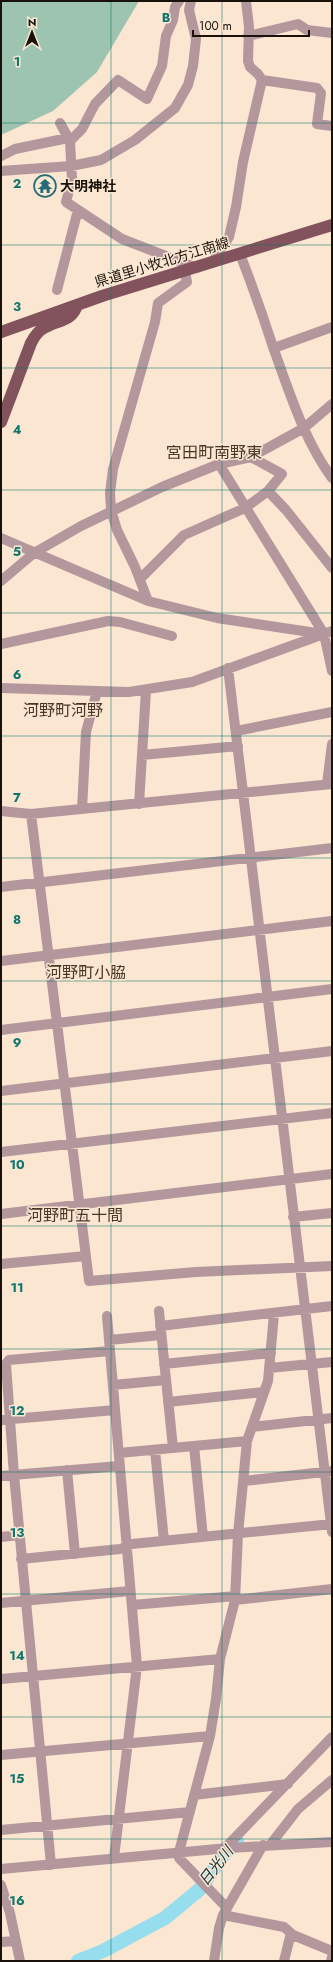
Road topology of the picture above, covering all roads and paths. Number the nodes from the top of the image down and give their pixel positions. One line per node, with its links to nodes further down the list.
1 (179, 1): 9 (street)
2 (191, 1): 11 (street)
3 (246, 1): 5 (street)
4 (332, 33): 5 (street)
5 (248, 36): 6 (street)
6 (262, 80): 8 (street); 16 (street)
7 (60, 123): 9 (street)
8 (332, 126)
9 (69, 140): 10 (street); 11 (street)
10 (1, 156)
11 (71, 166): 12 (street); 13 (street)
12 (1, 171)
13 (78, 210): 17 (street); 19 (street)
14 (332, 225): 15 (main road, 県道里小牧北方江南線)
15 (240, 254): 16 (main road, 県道里小牧北方江南線); 23 (street)
16 (212, 263): 17 (main road, 県道里小牧北方江南線)
17 (197, 268): 18 (main road, 県道里小牧北方江南線)
18 (185, 272): 20 (main road, 県道里小牧北方江南線); 32 (street)
19 (57, 290)
20 (77, 305): 22 (main road, 県道里小牧北方江南線); 25 (main road)
21 (332, 327): 23 (street)
22 (1, 332)
23 (274, 348): 26 (street)
24 (332, 404): 26 (street)
25 (1, 422)
26 (304, 428): 27 (street); 29 (street)
27 (251, 457): 28 (street); 30 (street)
28 (219, 464): 31 (street); 32 (street)
29 (332, 478)
30 (268, 491): 31 (street); 35 (street)
31 (245, 508): 37 (street); 40 (street)
32 (111, 510): 34 (street); 37 (street)
33 (1, 538): 34 (street)
34 (34, 553): 38 (street); 39 (street)
35 (328, 555): 36 (street)
36 (332, 568)
37 (140, 579): 39 (street)
38 (1, 581)
39 (148, 601): 40 (street)
40 (328, 633): 43 (street); 44 (street)
41 (172, 636): 42 (street)
42 (1, 644)
43 (228, 668): 46 (street); 49 (street)
44 (332, 671)
45 (1, 688): 47 (street)
46 (146, 690): 47 (street); 52 (street)
47 (97, 691): 56 (street)
48 (332, 712): 49 (street)
49 (236, 732): 51 (street)
50 (332, 744): 53 (street)
51 (238, 746): 52 (street); 54 (street)
52 (142, 755): 55 (street)
53 (329, 784): 54 (street)
54 (243, 792): 55 (street); 60 (street)
55 (139, 804): 56 (street)
56 (82, 809): 58 (street)
57 (1, 811): 58 (street)
58 (32, 814): 61 (street)
59 (332, 848): 60 (street)
60 (251, 857): 61 (street); 64 (street)
61 (40, 883): 62 (street); 65 (street)
62 (1, 887)
63 (332, 921): 64 (street)
64 (259, 930): 65 (street); 68 (street)
65 (49, 955): 66 (street); 69 (street)
66 (1, 961)
67 (332, 989): 68 (street)
68 (267, 997): 69 (street); 72 (street)
69 (57, 1024): 70 (street); 73 (street)
70 (1, 1030)
71 (332, 1051): 72 (street)
72 (274, 1058): 73 (street); 76 (street)
73 (64, 1083): 74 (street); 77 (street)
74 (1, 1091)
75 (332, 1113): 76 (street)
76 (282, 1119): 77 (street); 80 (street)
77 (72, 1145): 78 (street); 81 (street)
78 (1, 1152)
79 (332, 1174): 80 (street)
80 (289, 1179): 81 (street); 84 (street)
81 (79, 1204): 83 (street); 85 (street)
82 (332, 1213): 84 (street)
83 (1, 1214)
84 (293, 1217): 88 (street)
85 (86, 1256): 86 (street); 88 (street)
86 (1, 1264)
87 (332, 1266): 88 (street)
88 (299, 1267): 91 (street)
89 (332, 1306): 91 (street)
90 (159, 1310): 94 (street)
91 (304, 1310): 92 (street); 100 (street)
92 (274, 1314): 94 (street); 97 (street)
93 (107, 1316): 95 (street)
94 (161, 1330): 95 (street); 99 (street)
95 (109, 1340): 96 (street)
96 (110, 1351): 103 (street); 108 (street)
97 (271, 1353): 99 (street); 101 (street)
98 (332, 1362): 100 (street)
99 (164, 1364): 102 (street)
100 (311, 1365): 101 (street); 109 (street)
101 (269, 1368): 104 (street)
102 (166, 1380): 103 (street); 105 (street)
103 (113, 1385): 106 (street)
104 (264, 1392): 105 (street); 110 (street)
105 (168, 1402): 113 (street)
106 (116, 1410): 108 (street); 115 (street)
107 (332, 1418): 109 (street)
108 (6, 1419): 119 (street)
109 (318, 1419): 110 (street); 118 (street)
110 (252, 1427): 111 (street)
111 (247, 1441): 112 (street); 121 (street)
112 (194, 1446): 113 (street); 126 (street)
113 (172, 1448): 114 (street)
114 (155, 1450): 115 (street); 127 (street)
115 (119, 1453): 116 (street)
116 (119, 1466): 117 (street); 128 (street)
117 (67, 1470): 119 (street); 129 (street)
118 (328, 1471): 121 (street); 122 (street)
119 (14, 1475): 120 (street); 124 (street)
120 (1, 1476)
121 (244, 1481): 123 (street)
122 (332, 1527): 123 (street)
123 (238, 1534): 126 (street); 133 (street)
124 (19, 1535): 125 (street); 130 (street)
125 (1, 1537)
126 (203, 1537): 127 (street)
127 (164, 1541): 128 (street)
128 (126, 1547): 129 (street); 132 (street)
129 (75, 1554): 130 (street)
130 (21, 1559): 134 (street)
131 (332, 1589): 133 (street)
132 (130, 1591): 134 (street); 136 (street)
133 (236, 1598): 136 (street); 137 (street)
134 (25, 1601): 135 (street); 139 (street)
135 (1, 1603)
136 (132, 1605): 138 (street)
137 (220, 1658): 138 (street); 141 (street)
138 (137, 1666): 139 (street); 143 (street)
139 (32, 1676): 140 (street); 144 (street)
140 (1, 1679)
141 (210, 1736): 143 (street); 148 (street)
142 (332, 1737): 147 (street)
143 (128, 1743): 144 (street); 150 (street)
144 (40, 1751): 145 (street); 151 (street)
145 (1, 1755)
146 (332, 1780): 154 (street)
147 (288, 1784): 148 (street); 155 (street)
148 (194, 1795): 149 (street)
149 (190, 1812): 150 (street); 156 (street)
150 (120, 1819): 151 (street); 157 (street)
151 (47, 1825): 152 (street); 158 (street)
152 (1, 1830)
153 (332, 1842): 154 (street)
154 (267, 1845): 155 (street); 161 (street)
155 (229, 1848): 156 (street)
156 (179, 1852): 157 (street); 161 (street)
157 (114, 1858): 158 (street)
158 (51, 1864): 159 (street)
159 (1, 1870)
160 (1, 1885): 163 (street)
161 (225, 1912): 162 (street); 168 (street)
162 (291, 1933): 165 (street); 169 (street)
163 (16, 1941): 164 (street); 167 (street)
164 (1, 1942)
165 (332, 1951)
166 (332, 1957): 170 (street)
167 (20, 1961)
168 (214, 1961)
169 (284, 1961)
170 (331, 1961)

